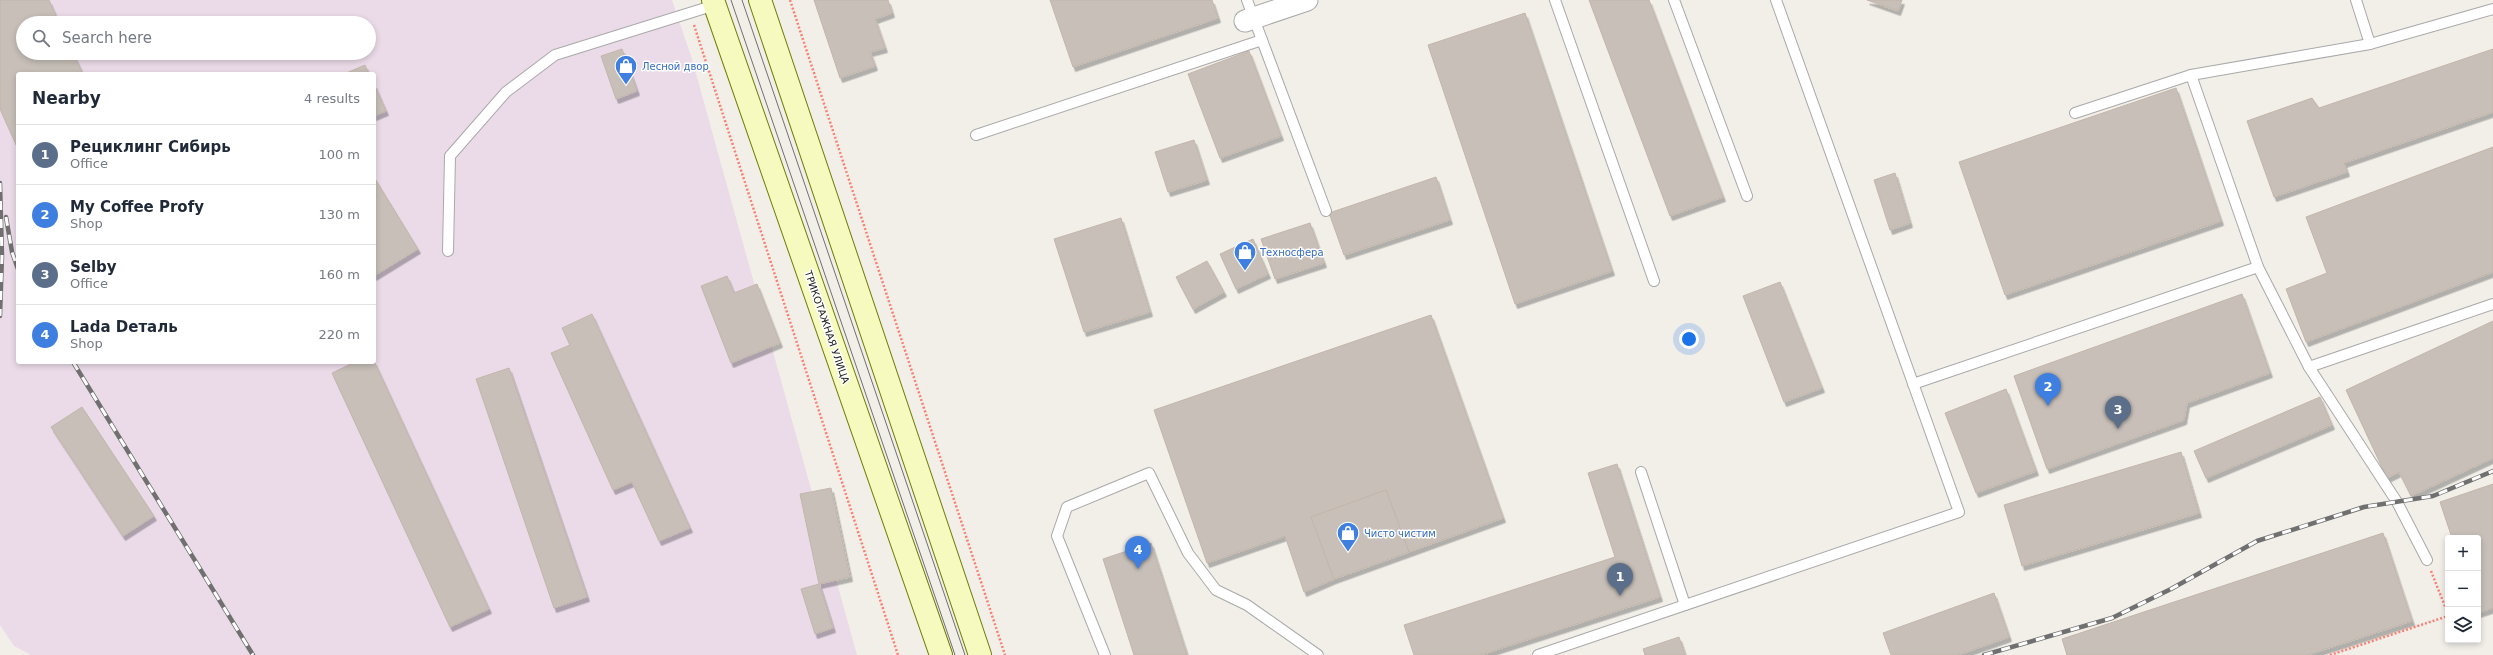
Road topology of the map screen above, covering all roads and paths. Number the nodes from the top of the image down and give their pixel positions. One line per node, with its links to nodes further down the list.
1 (760, 0): 32 (main road)
2 (790, 0): 33 (path)
3 (1307, 0): 11 (street)
4 (1555, 0): 21 (lane)
5 (1674, 0): 17 (lane)
6 (1776, 0): 24 (lane)
7 (2356, 0): 13 (lane)
8 (714, 3): 10 (lane); 31 (main road, ТРИКОТАЖНАЯ УЛИЦА)
9 (2493, 9): 13 (lane)
10 (690, 13): 19 (lane); 30 (path)
11 (1249, 13): 12 (lane)
12 (1262, 40): 16 (lane); 18 (lane)
13 (2370, 44): 14 (lane)
14 (2190, 75): 15 (lane); 20 (lane)
15 (2075, 113)
16 (976, 135)
17 (1746, 196)
18 (1326, 211)
19 (448, 251)
20 (2258, 267): 23 (lane); 24 (lane)
21 (1654, 281)
22 (2493, 304): 23 (lane)
23 (2309, 367): 26 (lane)
24 (1913, 384): 27 (lane)
25 (1641, 472): 27 (lane)
26 (2427, 560): 28 (path)
27 (1685, 605): 36 (lane)
28 (2445, 607)
29 (2445, 616): 37 (path)
30 (898, 655)
31 (941, 655)
32 (980, 655)
33 (1005, 655)
34 (1105, 655): 35 (lane)
35 (1318, 655)
36 (1538, 655)
37 (2330, 655)

